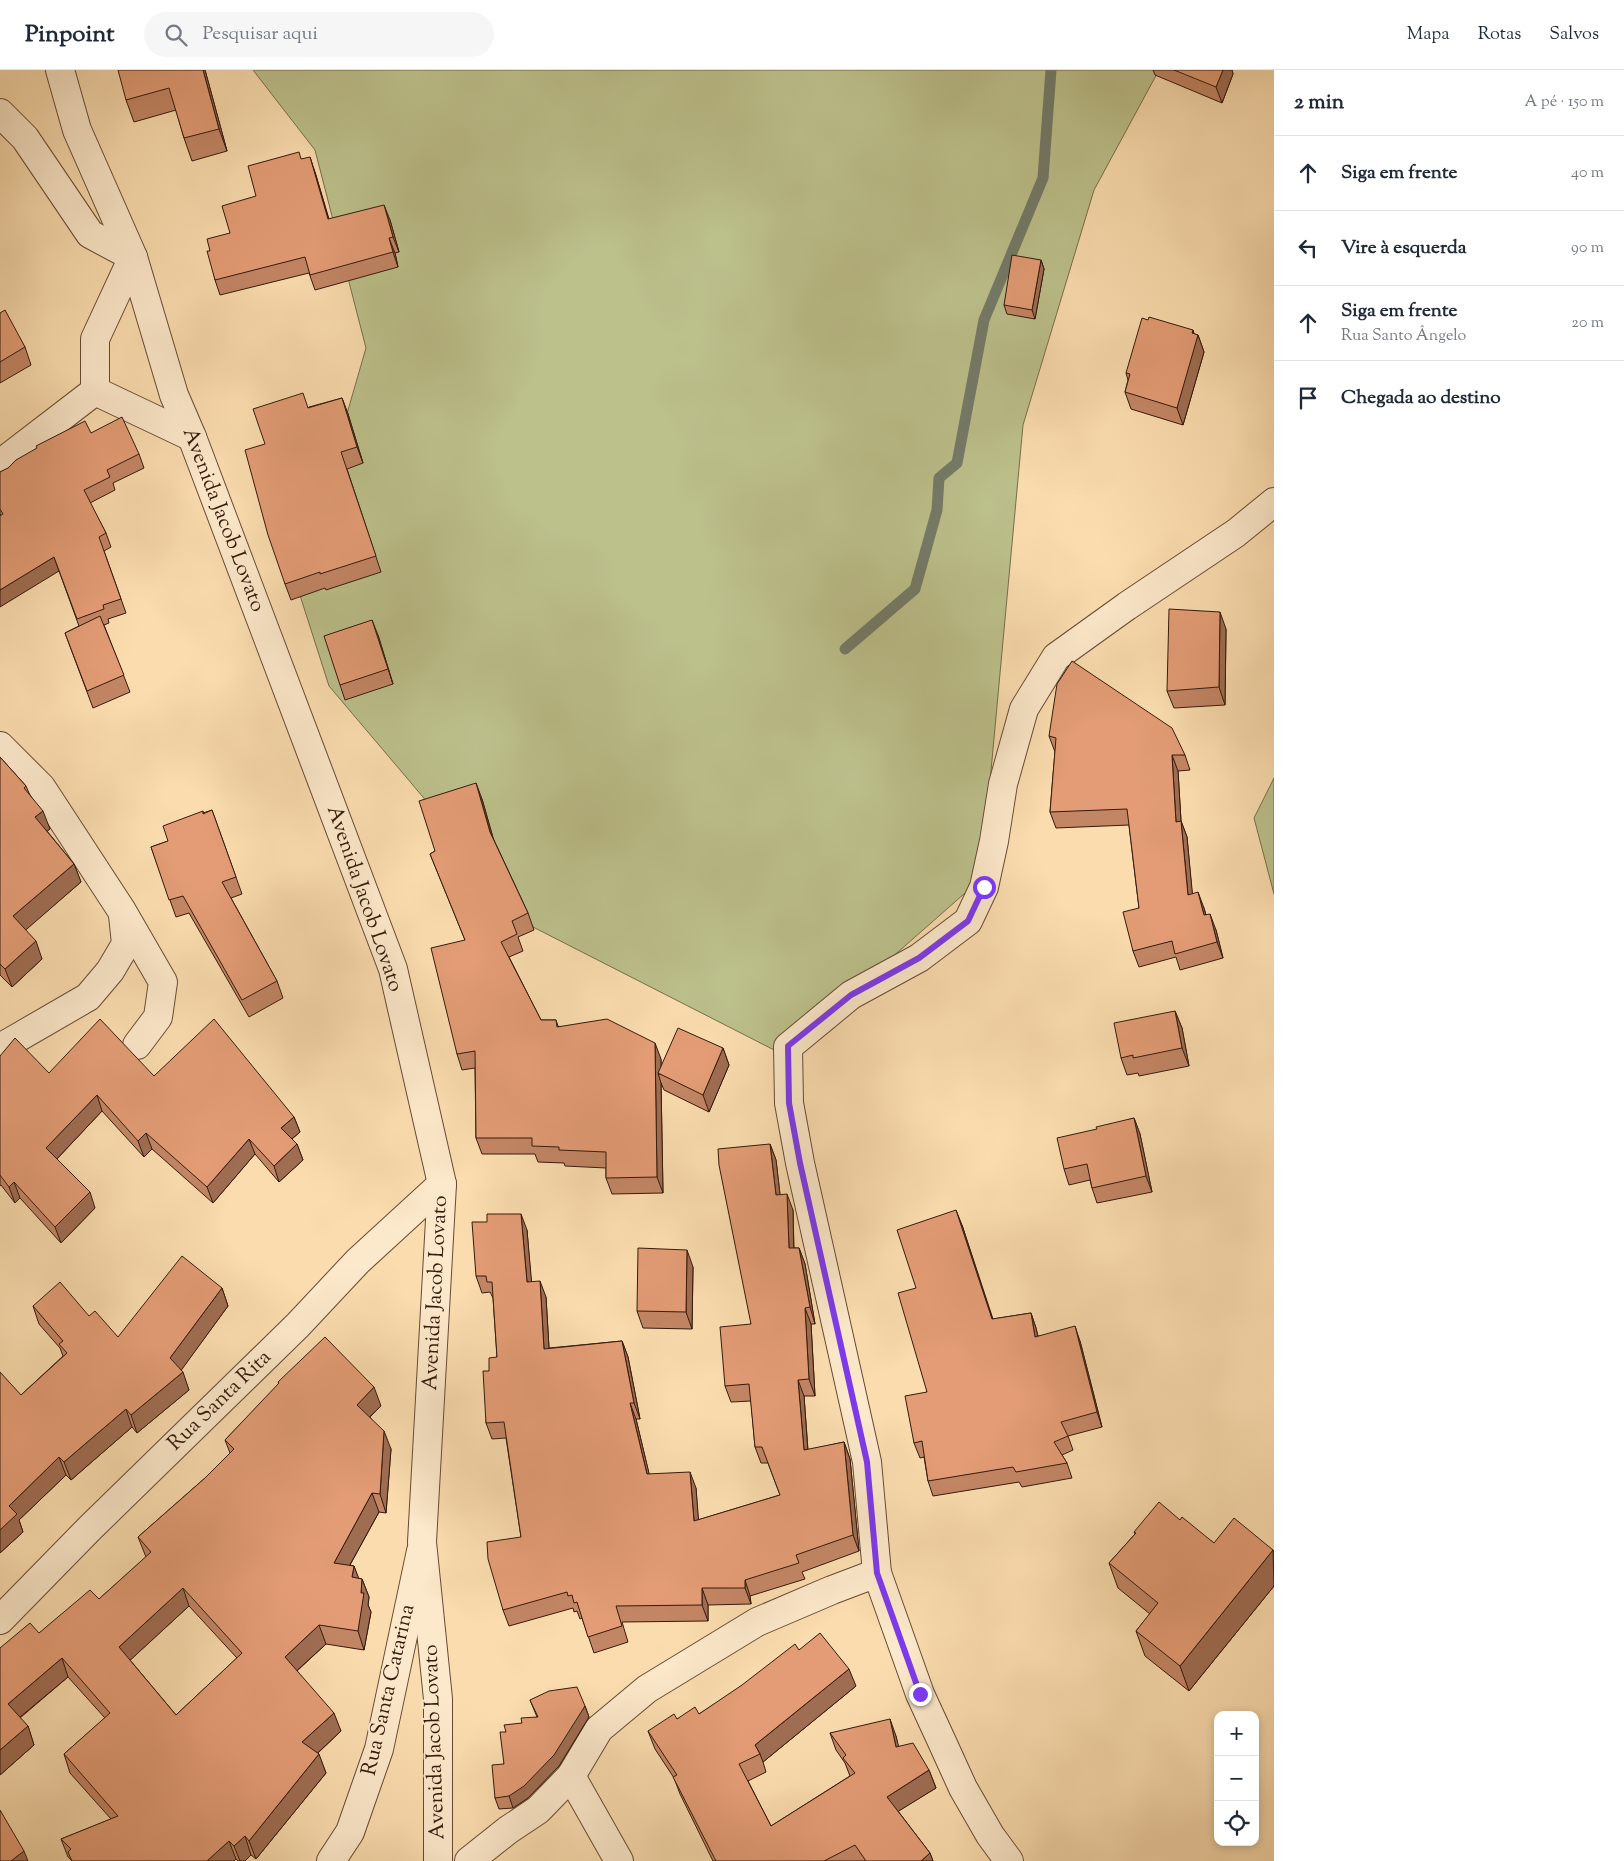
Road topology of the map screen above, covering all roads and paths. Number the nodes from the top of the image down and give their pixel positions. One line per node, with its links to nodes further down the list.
1 (60, 70): 3 (street, Avenida Jacob Lovato)
2 (0, 114): 3 (street)
3 (133, 257): 4 (street); 5 (street, Avenida Jacob Lovato)
4 (95, 392): 5 (street); 6 (street)
5 (192, 436): 12 (street, Avenida Jacob Lovato)
6 (0, 464)
7 (1274, 502): 14 (street)
8 (0, 746): 9 (street)
9 (122, 912): 10 (street); 11 (street)
10 (137, 1045)
11 (0, 1048)
12 (442, 1184): 13 (street, Avenida Jacob Lovato); 15 (street, Rua Santa Rita)
13 (422, 1542): 17 (street, Rua Santa Catarina); 18 (street, Avenida Jacob Lovato)
14 (877, 1573): 16 (street); 21 (street)
15 (0, 1620)
16 (571, 1776): 19 (street); 20 (street)
17 (331, 1861)
18 (438, 1861)
19 (469, 1861)
20 (618, 1861)
21 (1009, 1861)

